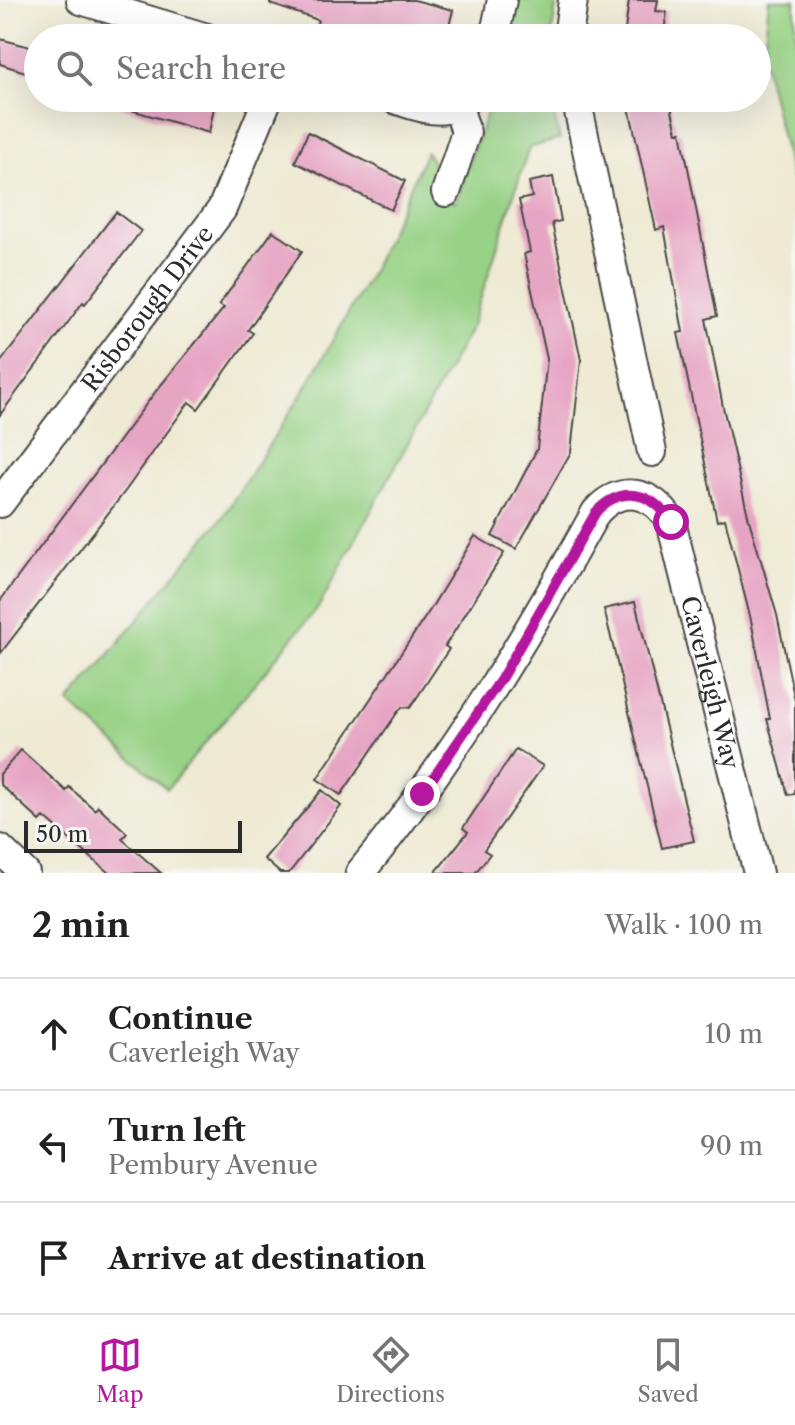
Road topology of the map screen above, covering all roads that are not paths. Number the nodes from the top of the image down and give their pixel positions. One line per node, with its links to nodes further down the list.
1 (81, 0): 4 (street)
2 (502, 0): 5 (street)
3 (573, 0): 6 (street)
4 (161, 24)
5 (497, 24)
6 (570, 24)
7 (263, 112): 12 (street, Risborough Drive)
8 (464, 112): 10 (street)
9 (579, 112): 11 (street)
10 (446, 192)
11 (652, 452)
12 (0, 503)
13 (360, 873): 14 (street, Caverleigh Way)
14 (758, 873)

